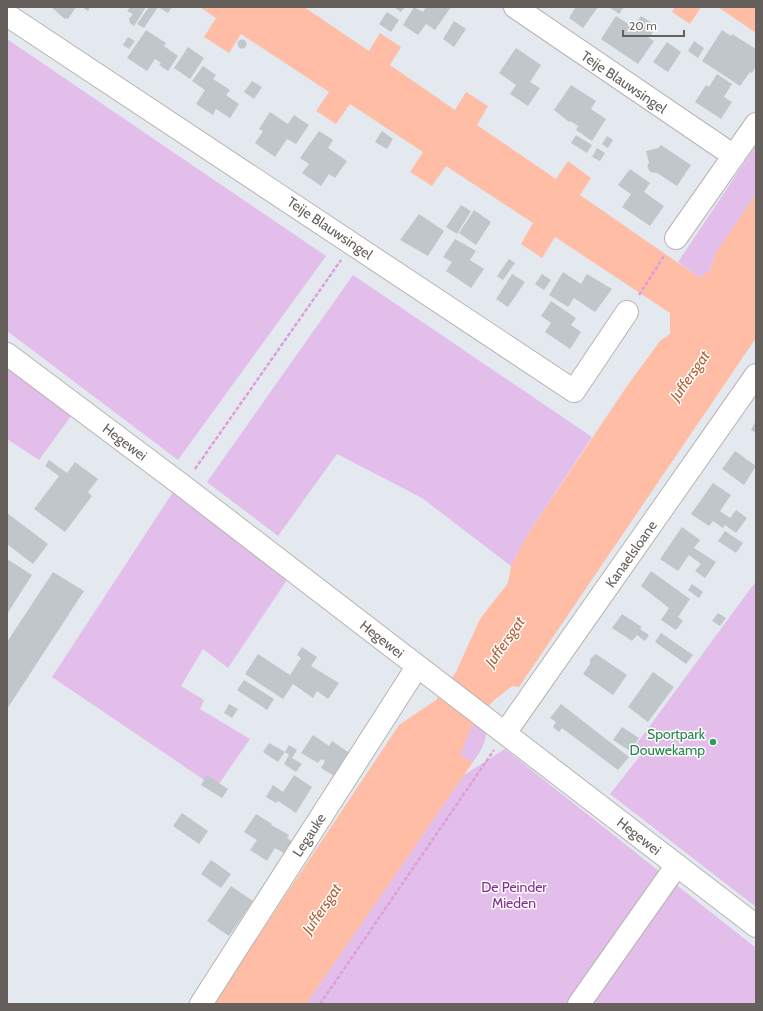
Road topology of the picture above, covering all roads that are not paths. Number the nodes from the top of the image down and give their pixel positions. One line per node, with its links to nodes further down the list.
1 (515, 7): 4 (street, Teije Blauwsingel)
2 (7, 15): 6 (street, Teije Blauwsingel)
3 (756, 124): 4 (street)
4 (734, 156): 5 (street)
5 (676, 238)
6 (628, 312)
7 (7, 354): 9 (street, Hegewei)
8 (756, 375): 10 (street, Kanaelsloane)
9 (417, 667): 10 (street, Hegewei); 13 (street, Legauke)
10 (500, 729): 11 (street, Hegewei)
11 (677, 865): 12 (street, Hegewei); 14 (street)
12 (756, 926)
13 (201, 1004)
14 (579, 1004)

